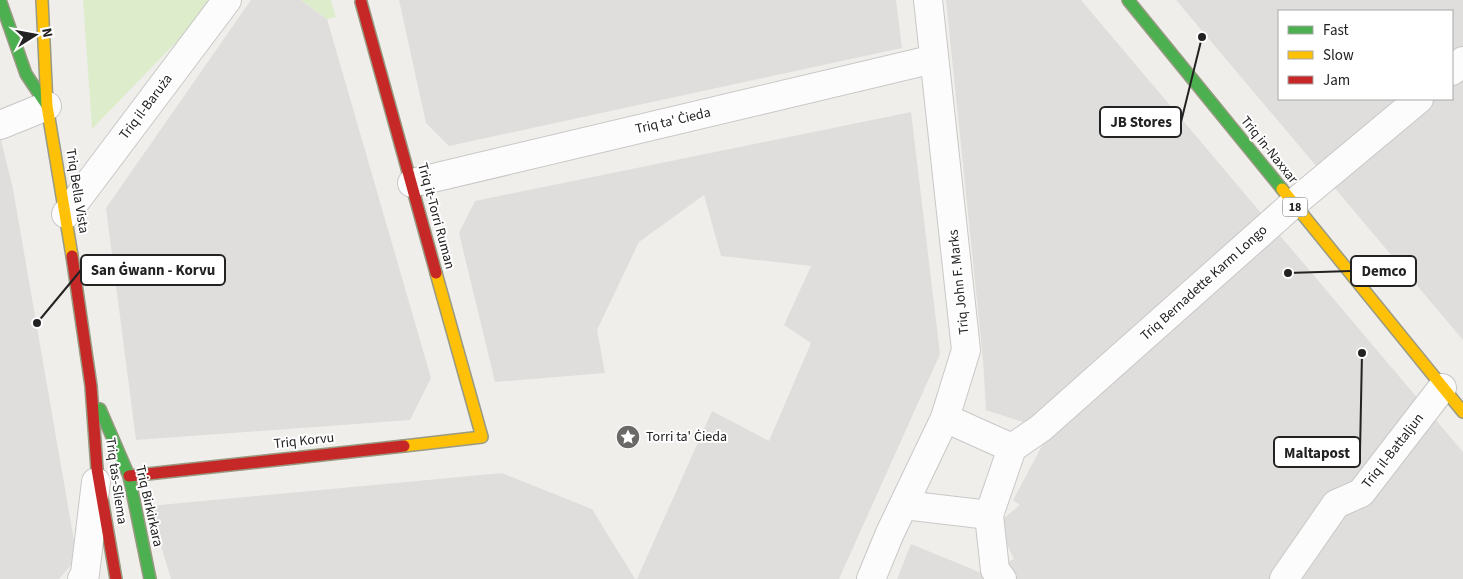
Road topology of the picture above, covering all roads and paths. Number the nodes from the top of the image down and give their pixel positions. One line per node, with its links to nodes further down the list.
1 (0, 0): 11 (main road)
2 (42, 0): 11 (main road, Triq Bella Vista)
3 (227, 0): 15 (street, Triq il-Baruża)
4 (928, 0): 7 (street, Triq John F. Marks)
5 (1128, 0): 14 (main road, Triq in-Naxxar / 18)
6 (361, 2): 13 (main road, Triq it-Torri Ruman)
7 (934, 59): 13 (street, Triq ta' Ċieda); 19 (street, Triq John F. Marks)
8 (1463, 61): 9 (street)
9 (1453, 70)
10 (1417, 100): 14 (street, Triq Bernadette Karm Longo)
11 (47, 106): 12 (street); 15 (main road, Triq Bella Vista)
12 (0, 124)
13 (412, 183): 20 (main road, Triq it-Torri Ruman)
14 (1293, 204): 17 (main road, Triq in-Naxxar / 18); 21 (street, Triq Bernadette Karm Longo)
15 (66, 214): 16 (main road, Triq Bella Vista)
16 (91, 386): 22 (main road, Triq tas-Sliema); 23 (main road, Triq Birkirkara)
17 (1442, 388): 18 (main road, Triq in-Naxxar / 18); 31 (street, Triq il-Battaljun)
18 (1463, 412)
19 (945, 418): 21 (street); 24 (street, Triq John F. Marks)
20 (482, 437): 23 (main road, Triq Korvu)
21 (1012, 448): 25 (street)
22 (97, 469): 26 (street); 27 (main road, Triq tas-Sliema)
23 (129, 476): 28 (main road, Triq Birkirkara)
24 (904, 505): 25 (street); 29 (street, Triq John F. Marks)
25 (988, 515): 30 (street)
26 (82, 579)
27 (116, 579)
28 (150, 579)
29 (871, 579)
30 (1002, 579)
31 (1284, 579)

